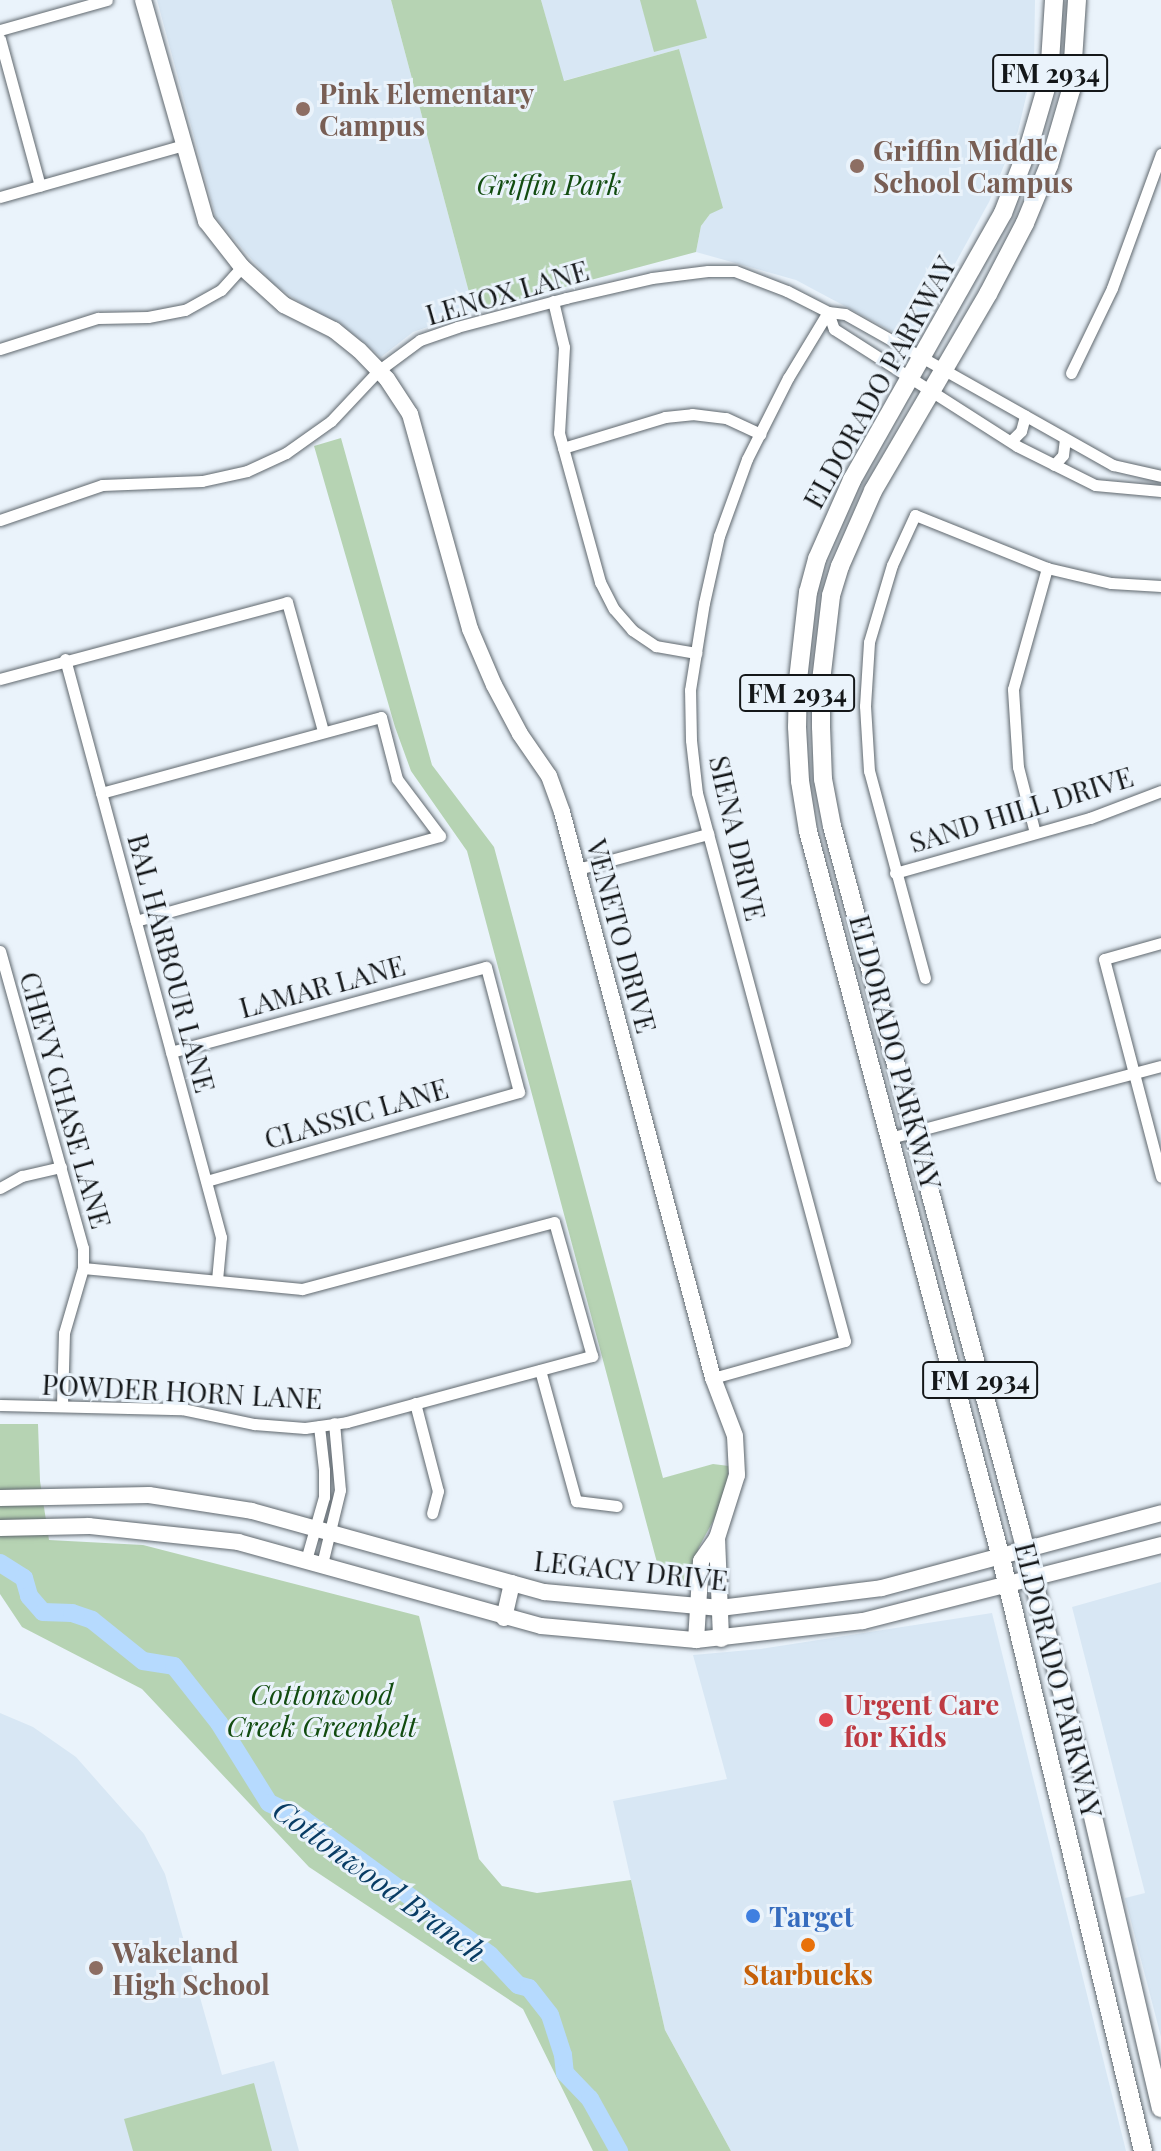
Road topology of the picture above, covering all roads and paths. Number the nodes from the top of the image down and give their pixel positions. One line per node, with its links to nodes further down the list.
1 (107, 0): 5 (street)
2 (143, 0): 7 (main road, VENETO DRIVE)
3 (1054, 0): 15 (main road, ELDORADO PARKWAY / FM 2934)
4 (1077, 0): 16 (main road, ELDORADO PARKWAY / FM 2934)
5 (0, 30)
6 (0, 39): 9 (street)
7 (184, 145): 9 (street); 11 (main road, VENETO DRIVE)
8 (1161, 154): 18 (street)
9 (40, 186): 10 (street)
10 (0, 197)
11 (242, 267): 14 (street); 17 (main road, VENETO DRIVE)
12 (553, 301): 13 (street, LENOX LANE); 17 (street, LENOX LANE); 25 (street)
13 (828, 312): 15 (street, LENOX LANE); 19 (street, LENOX LANE); 22 (street, SIENA DRIVE)
14 (0, 349)
15 (922, 358): 16 (street, LENOX LANE); 19 (main road, ELDORADO PARKWAY / FM 2934)
16 (942, 369): 20 (main road, ELDORADO PARKWAY / FM 2934); 21 (street, LENOX LANE)
17 (378, 371): 29 (street, LENOX LANE); 40 (main road, VENETO DRIVE)
18 (1071, 373)
19 (912, 376): 20 (street, LENOX LANE); 51 (main road, ELDORADO PARKWAY / FM 2934)
20 (931, 388): 24 (street, LENOX LANE); 50 (main road, ELDORADO PARKWAY / FM 2934)
21 (1025, 416): 23 (street, LENOX LANE); 24 (street)
22 (760, 434): 25 (street); 32 (street, SIENA DRIVE)
23 (1065, 439): 26 (street); 27 (street, LENOX LANE)
24 (1011, 441): 26 (street, LENOX LANE)
25 (563, 448): 32 (street)
26 (1054, 465): 28 (street, LENOX LANE)
27 (1161, 476)
28 (1161, 491)
29 (0, 520)
30 (1047, 568): 31 (street); 38 (street); 41 (street)
31 (1161, 586)
32 (696, 653): 39 (street, SIENA DRIVE)
33 (65, 659): 34 (street); 35 (street); 37 (street, BAL HARBOUR LANE)
34 (0, 679)
35 (323, 731): 37 (street); 42 (street)
36 (1161, 791): 38 (street, SAND HILL DRIVE)
37 (101, 793): 42 (street, BAL HARBOUR LANE)
38 (1035, 833): 41 (street, SAND HILL DRIVE)
39 (708, 834): 40 (street); 59 (street, SIENA DRIVE)
40 (578, 869): 59 (main road, VENETO DRIVE)
41 (895, 873): 45 (street)
42 (136, 921): 46 (street, BAL HARBOUR LANE)
43 (1161, 943): 48 (street)
44 (0, 951): 52 (street, CHEVY CHASE LANE)
45 (925, 978)
46 (171, 1052): 49 (street, LAMAR LANE); 54 (street, BAL HARBOUR LANE)
47 (1161, 1066): 48 (street)
48 (1133, 1073): 50 (street); 53 (street)
49 (519, 1092): 54 (street, CLASSIC LANE)
50 (913, 1132): 51 (street); 73 (main road, ELDORADO PARKWAY / FM 2934)
51 (890, 1138): 74 (main road, ELDORADO PARKWAY / FM 2934)
52 (61, 1167): 55 (street); 56 (street, CHEVY CHASE LANE)
53 (1161, 1177)
54 (206, 1181): 57 (street, BAL HARBOUR LANE)
55 (0, 1188)
56 (83, 1268): 57 (street); 61 (street, CHEVY CHASE LANE)
57 (217, 1280): 58 (street, POWDER HORN LANE)
58 (540, 1370): 60 (street, POWDER HORN LANE); 66 (street)
59 (713, 1378): 71 (main road, VENETO DRIVE)
60 (415, 1403): 63 (street, POWDER HORN LANE); 67 (street)
61 (62, 1404): 62 (street, POWDER HORN LANE); 64 (street, POWDER HORN LANE)
62 (0, 1405)
63 (334, 1423): 64 (street, POWDER HORN LANE); 70 (street)
64 (319, 1426): 70 (street)
65 (0, 1498): 70 (main road, LEGACY DRIVE)
66 (617, 1506)
67 (432, 1513)
68 (1161, 1513): 73 (main road, LEGACY DRIVE)
69 (0, 1528): 75 (main road, LEGACY DRIVE)
70 (323, 1531): 75 (street); 75 (street); 77 (main road, LEGACY DRIVE)
71 (717, 1538): 79 (main road, VENETO DRIVE); 80 (main road, VENETO DRIVE)
72 (1161, 1545): 76 (main road, LEGACY DRIVE)
73 (1026, 1551): 74 (main road, LEGACY DRIVE); 76 (main road, ELDORADO PARKWAY / FM 2934)
74 (1001, 1558): 78 (main road, ELDORADO PARKWAY / FM 2934); 80 (main road, LEGACY DRIVE)
75 (314, 1562): 81 (main road, LEGACY DRIVE)
76 (1033, 1578): 78 (main road, LEGACY DRIVE); 84 (main road, ELDORADO PARKWAY / FM 2934)
77 (512, 1583): 79 (main road, LEGACY DRIVE); 81 (main road)
78 (1008, 1584): 82 (main road, LEGACY DRIVE); 85 (main road, ELDORADO PARKWAY / FM 2934)
79 (697, 1607): 80 (main road, LEGACY DRIVE); 83 (main road, VENETO DRIVE)
80 (720, 1608): 82 (main road, VENETO DRIVE)
81 (504, 1618): 83 (main road, LEGACY DRIVE)
82 (721, 1639): 83 (main road, LEGACY DRIVE)
83 (696, 1640)
84 (1148, 2055): 85 (main road); 86 (main road, ELDORADO PARKWAY / FM 2934)
85 (1125, 2069): 86 (main road); 88 (main road, ELDORADO PARKWAY / FM 2934)
86 (1153, 2074): 87 (main road, ELDORADO PARKWAY / FM 2934)
87 (1161, 2108)
88 (1143, 2151)

